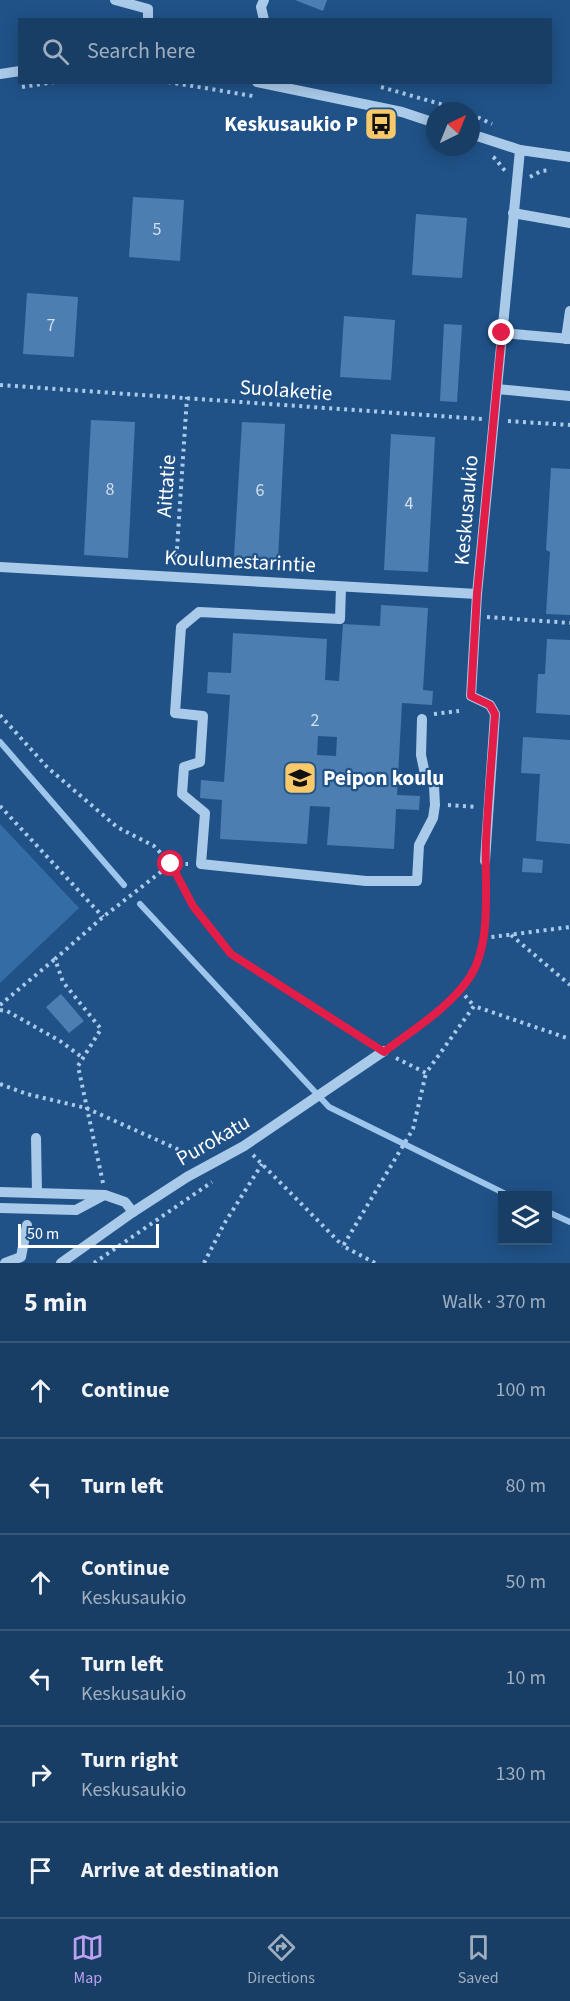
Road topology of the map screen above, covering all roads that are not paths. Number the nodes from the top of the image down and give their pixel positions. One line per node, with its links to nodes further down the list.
1 (115, 0): 3 (street)
2 (264, 0): 4 (street)
3 (148, 18)
4 (264, 18)
5 (18, 71): 6 (street)
6 (0, 74)
7 (265, 84): 8 (street)
8 (426, 120)
9 (480, 137): 10 (street)
10 (520, 150): 11 (street); 12 (street, Keskusaukio)
11 (570, 157)
12 (513, 213): 13 (street); 15 (street, Keskusaukio)
13 (570, 223)
14 (570, 311): 16 (street)
15 (502, 333): 16 (street); 17 (street, Keskusaukio)
16 (568, 339)
17 (497, 389): 18 (street); 21 (street, Keskusaukio)
18 (570, 396)
19 (0, 567): 20 (street, Koulumestarintie)
20 (341, 587): 21 (street, Koulumestarintie); 22 (street)
21 (477, 594): 23 (street, Keskusaukio)
22 (422, 719)
23 (485, 861)
24 (384, 1052): 30 (street, Purokatu)
25 (36, 1138): 27 (street)
26 (0, 1192): 27 (street)
27 (37, 1193): 28 (street)
28 (105, 1195): 29 (street); 30 (street)
29 (0, 1208)
30 (133, 1212): 34 (street, Purokatu)
31 (27, 1225): 32 (street)
32 (22, 1260): 33 (street)
33 (4, 1263)
34 (61, 1263)

